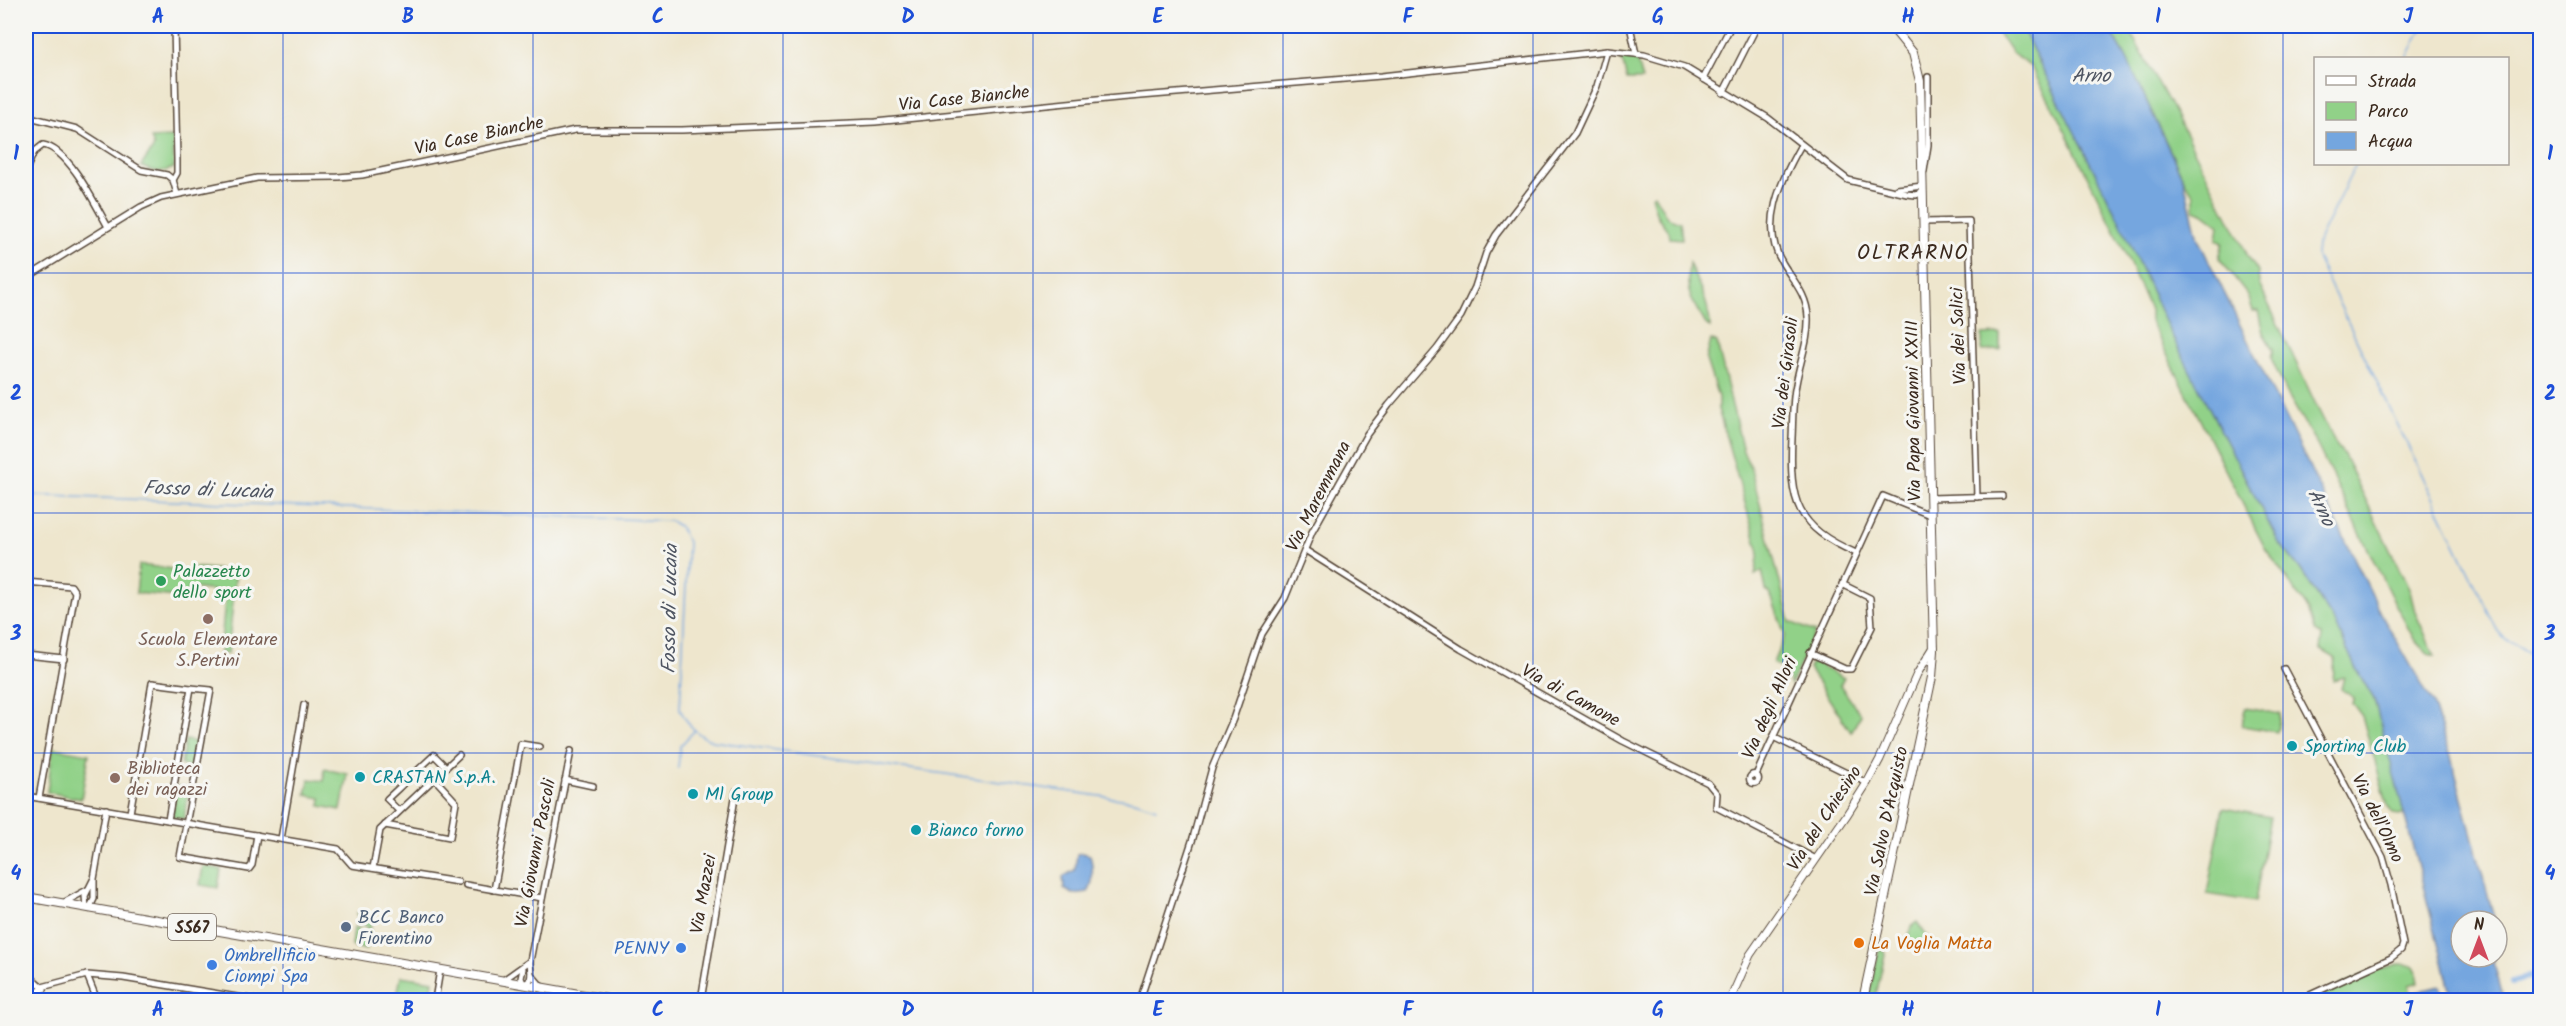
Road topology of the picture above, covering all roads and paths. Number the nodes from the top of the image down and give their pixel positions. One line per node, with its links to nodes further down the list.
1 (174, 26): 15 (street)
2 (1630, 26): 7 (street)
3 (1731, 26): 9 (street)
4 (1757, 26): 10 (street)
5 (1891, 26): 14 (main road, Via Papa Giovanni XXIII)
6 (1607, 51): 7 (street, Via Case Bianche); 18 (street, Via Case Bianche); 28 (street, Via Maremmana)
7 (1636, 54): 9 (street, Via Case Bianche)
8 (1928, 77): 14 (street, Via Papa Giovanni XXIII)
9 (1703, 79): 10 (street, Via Case Bianche)
10 (1723, 93): 12 (street, Via Case Bianche)
11 (26, 116): 15 (street)
12 (1801, 145): 16 (street, Via Case Bianche); 29 (street, Via dei Girasoli)
13 (26, 170): 22 (street)
14 (1923, 174): 17 (main road, Via Papa Giovanni XXIII)
15 (172, 180): 18 (street)
16 (1893, 189): 17 (street, Via Case Bianche); 19 (street, Via Case Bianche)
17 (1923, 189): 19 (street, Via Case Bianche); 20 (main road, Via Papa Giovanni XXIII)
18 (177, 194): 22 (street, Via Case Bianche)
19 (1907, 194): 20 (street, Via Case Bianche)
20 (1923, 206): 21 (main road, Via Papa Giovanni XXIII)
21 (1924, 222): 25 (street, Via dei Salici); 26 (main road, Via Papa Giovanni XXIII)
22 (108, 226): 23 (street, Via Case Bianche)
23 (26, 278)
24 (2002, 496): 25 (street)
25 (1977, 497): 26 (street)
26 (1930, 498): 27 (main road, Via Papa Giovanni XXIII)
27 (1930, 515): 29 (street, Via degli Allori); 32 (main road, Via Papa Giovanni XXIII)
28 (1305, 549): 60 (street, Via di Camone); 89 (street, Via Maremmana)
29 (1856, 553): 31 (street, Via degli Allori)
30 (26, 582): 35 (street)
31 (1842, 584): 33 (street, Via degli Allori); 33 (street, Via degli Allori)
32 (1934, 647): 47 (street, Via del Chiesino); 91 (main road, Via Salvo D'Acquisto)
33 (1810, 653): 39 (street, Via degli Allori)
34 (26, 655): 35 (street)
35 (64, 659): 51 (street)
36 (2284, 669): 92 (street, Via dell'Olmo)
37 (191, 688): 54 (street); 55 (street); 56 (street)
38 (304, 705): 59 (street)
39 (1773, 737): 44 (street, Via degli Allori); 47 (street)
40 (540, 747): 66 (street)
41 (571, 750): 46 (street, Via Giovanni Pascoli)
42 (459, 755): 43 (street)
43 (446, 767): 45 (street); 53 (street)
44 (1756, 775)
45 (434, 778): 53 (street); 57 (street)
46 (565, 780): 48 (street); 69 (street, Via Giovanni Pascoli)
47 (1867, 783): 60 (street, Via del Chiesino)
48 (593, 786)
49 (736, 792): 88 (street, Via Mazzei)
50 (26, 796): 51 (street)
51 (39, 798): 52 (street)
52 (106, 809): 54 (street); 62 (street)
53 (399, 811): 57 (street)
54 (130, 813): 55 (street)
55 (168, 820): 56 (street)
56 (188, 823): 58 (street); 58 (street)
57 (385, 825): 61 (street)
58 (257, 835): 59 (street)
59 (281, 839): 61 (street)
60 (1816, 859): 90 (street, Via del Chiesino)
61 (373, 868): 63 (street)
62 (94, 879): 65 (street); 68 (street)
63 (459, 882)
64 (466, 885): 66 (street)
65 (87, 890): 70 (street); 71 (street)
66 (494, 890): 69 (street)
67 (26, 897): 70 (main road, SS67)
68 (94, 897): 71 (street); 72 (street)
69 (542, 898): 73 (street, Via Giovanni Pascoli)
70 (59, 903): 71 (main road, SS67)
71 (88, 908): 72 (main road, SS67)
72 (104, 911): 76 (main road, SS67)
73 (530, 961): 75 (street); 77 (street, Via Giovanni Pascoli)
74 (26, 962): 81 (street)
75 (523, 968): 79 (street); 80 (street)
76 (440, 970): 79 (main road, SS67); 86 (street)
77 (531, 974): 80 (street); 82 (street)
78 (87, 975): 81 (street); 84 (street); 85 (street)
79 (501, 981): 80 (main road, SS67)
80 (524, 985): 82 (main road, SS67)
81 (46, 988): 83 (street)
82 (544, 989): 87 (main road, SS67)
83 (26, 995)
84 (97, 1000)
85 (255, 1000)
86 (435, 1000)
87 (613, 1000)
88 (701, 1000)
89 (1140, 1000)
90 (1730, 1000)
91 (1863, 1000)
92 (2299, 1000)

